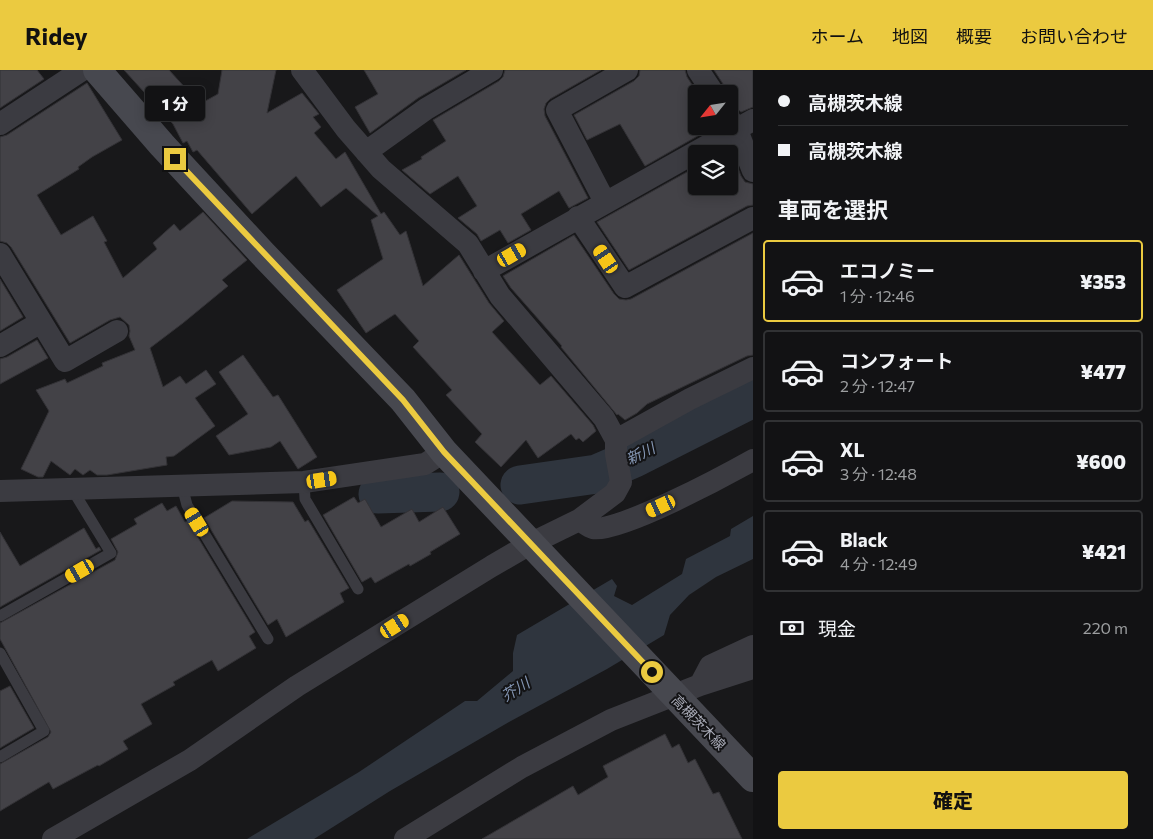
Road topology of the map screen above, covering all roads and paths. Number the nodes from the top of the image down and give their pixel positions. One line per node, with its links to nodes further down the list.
1 (82, 70): 9 (street)
2 (97, 70): 22 (main road, 高槻茨木線)
3 (302, 70): 10 (street)
4 (492, 70): 10 (street)
5 (627, 70): 12 (street)
6 (698, 70): 7 (street)
7 (708, 85)
8 (739, 122): 11 (street); 12 (street)
9 (0, 124)
10 (366, 152): 16 (street)
11 (753, 172)
12 (605, 202): 13 (street)
13 (578, 217): 14 (street); 16 (street)
14 (753, 218)
15 (0, 254): 17 (street)
16 (484, 271): 21 (street)
17 (41, 322): 18 (street); 19 (street)
18 (117, 331)
19 (0, 346)
20 (753, 368): 21 (street)
21 (616, 440): 28 (street)
22 (444, 452): 24 (street); 29 (main road, 高槻茨木線)
23 (753, 460): 28 (street)
24 (304, 482): 25 (street); 30 (lane)
25 (182, 486): 26 (street); 32 (lane)
26 (72, 489): 27 (street); 31 (lane)
27 (0, 491)
28 (579, 520): 29 (street)
29 (538, 552): 37 (main road, 高槻茨木線); 40 (street)
30 (358, 589)
31 (0, 616)
32 (268, 639)
33 (753, 646): 36 (street)
34 (0, 653): 38 (lane)
35 (753, 668): 36 (street)
36 (700, 685): 37 (street)
37 (669, 691): 39 (main road, 高槻茨木線); 41 (street)
38 (0, 757)
39 (753, 778)
40 (53, 839)
41 (405, 839)

